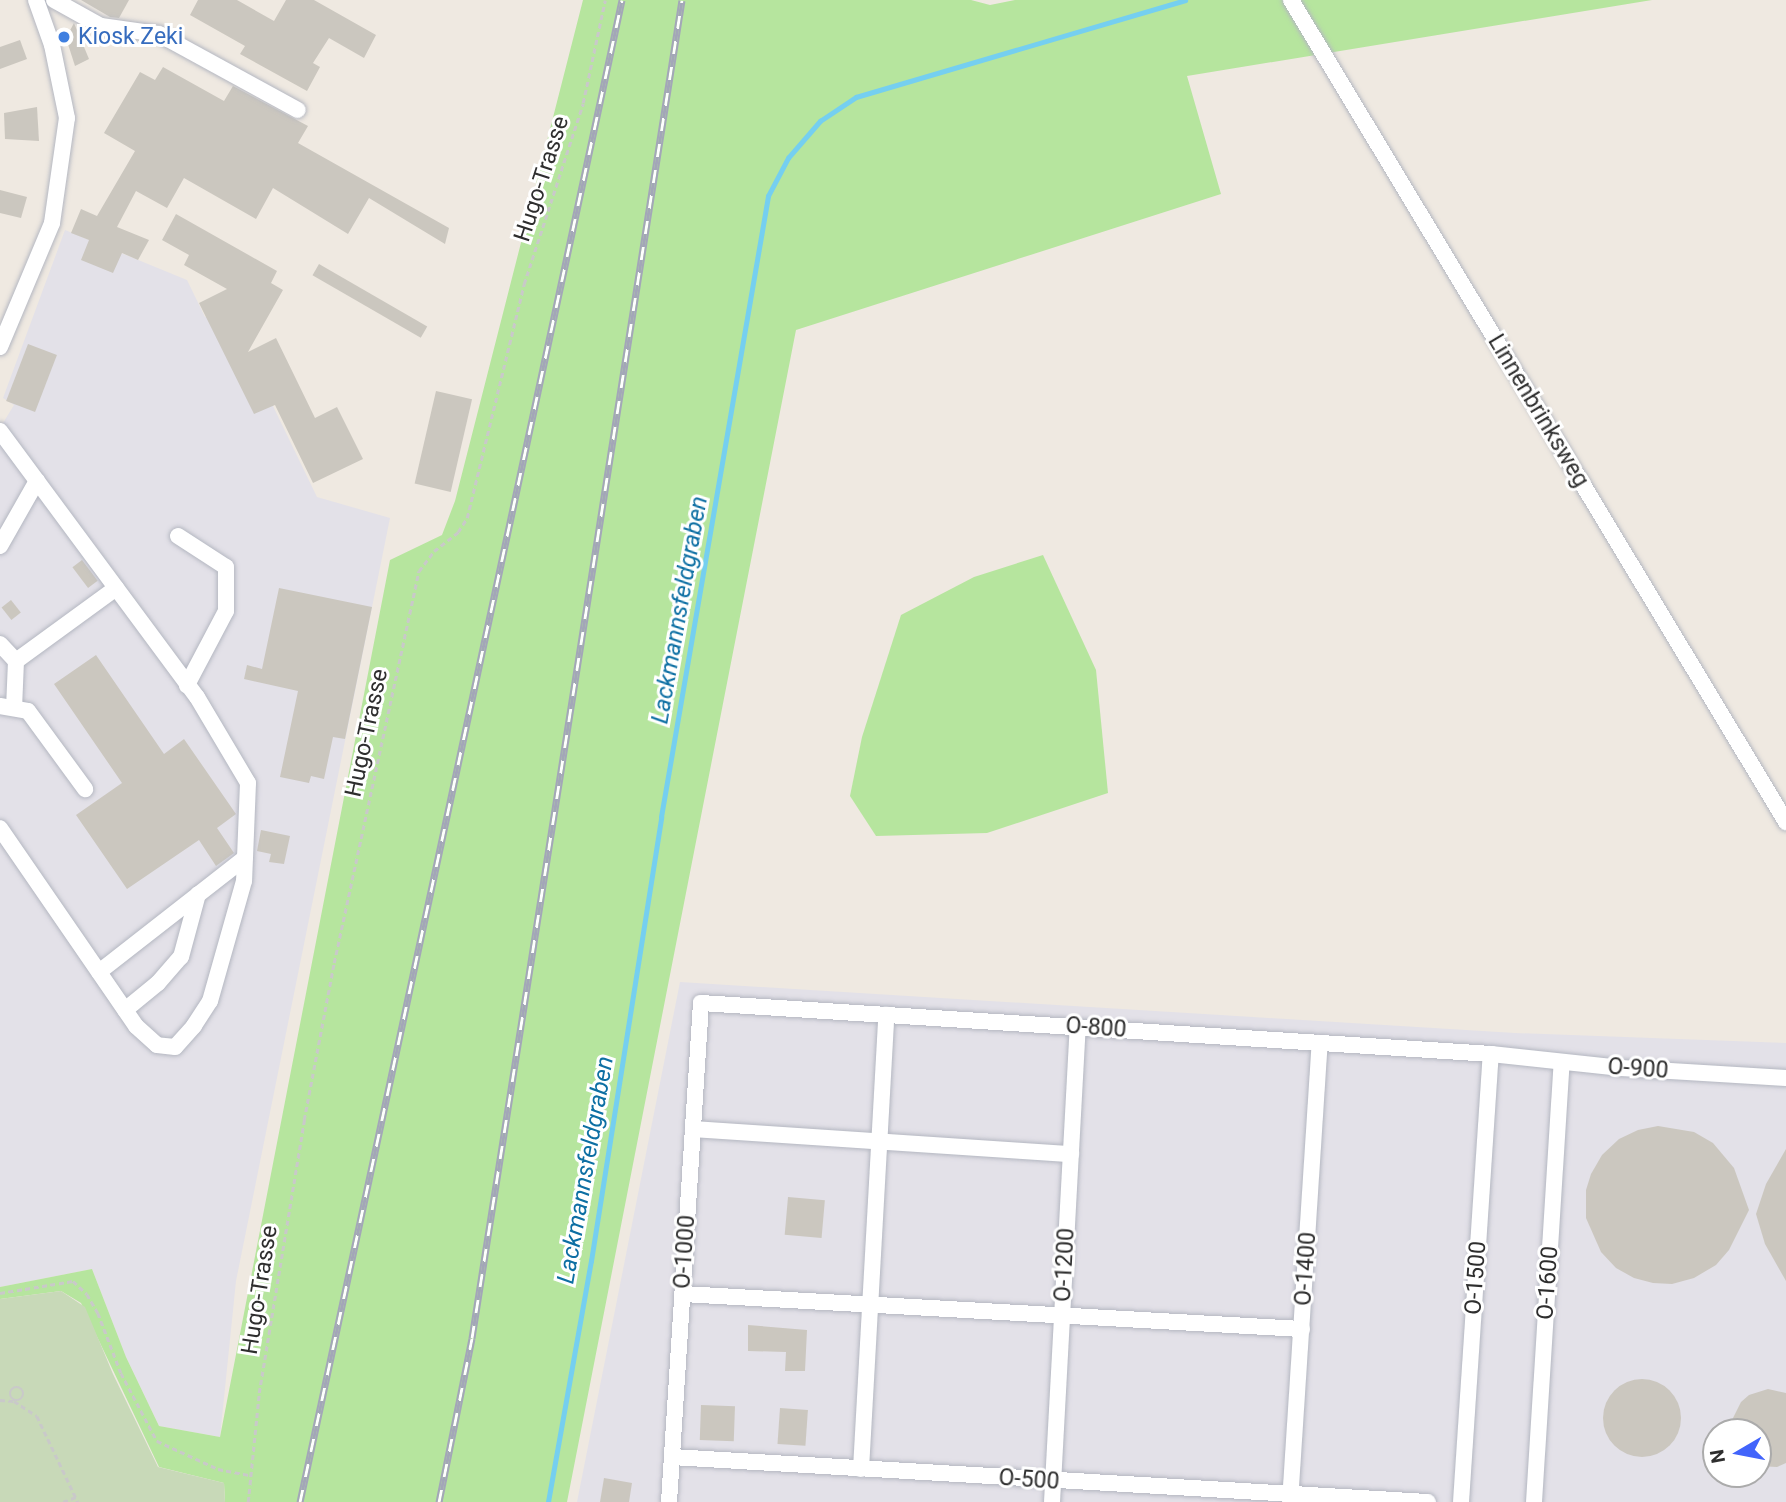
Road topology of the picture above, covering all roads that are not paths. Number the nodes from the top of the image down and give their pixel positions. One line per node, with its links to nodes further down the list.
1 (36, 0): 5 (street)
2 (54, 0): 4 (street)
3 (1291, 0): 16 (street, Linnenbrinksweg)
4 (298, 110)
5 (0, 347)
6 (0, 431): 7 (street)
7 (37, 481): 9 (street); 10 (street)
8 (178, 536): 13 (street)
9 (0, 546)
10 (116, 589): 12 (street); 13 (street)
11 (0, 645): 12 (street)
12 (16, 662): 14 (street)
13 (187, 685): 18 (street)
14 (7, 707): 15 (street)
15 (85, 789)
16 (1786, 822)
17 (0, 828): 20 (street)
18 (245, 858): 19 (street); 22 (street)
19 (198, 894): 20 (street); 22 (street)
20 (99, 972): 22 (street)
21 (701, 1003): 23 (street, O-800); 29 (street, O-1000)
22 (125, 1010)
23 (886, 1015): 24 (street, O-800); 30 (street)
24 (1078, 1027): 25 (street, O-800); 31 (street, O-1200)
25 (1320, 1043): 26 (street, O-800); 35 (street, O-1400)
26 (1491, 1054): 27 (street, O-900); 43 (street, O-1500)
27 (1562, 1063): 28 (street, O-900); 44 (street, O-1600)
28 (1786, 1078)
29 (693, 1129): 30 (street); 32 (street, O-1000)
30 (879, 1141): 31 (street); 33 (street)
31 (1071, 1153): 34 (street, O-1200)
32 (682, 1294): 33 (street); 36 (street, O-1000)
33 (870, 1304): 34 (street); 37 (street)
34 (1062, 1315): 35 (street); 38 (street, O-1200)
35 (1302, 1329): 39 (street, O-1400)
36 (672, 1457): 37 (street, O-500); 40 (street, O-1000)
37 (861, 1469): 38 (street, O-500)
38 (1054, 1481): 39 (street, O-500); 41 (street, O-1200)
39 (1291, 1498): 42 (street, O-500)
40 (669, 1502)
41 (1052, 1502)
42 (1428, 1502)
43 (1461, 1502)
44 (1534, 1502)

